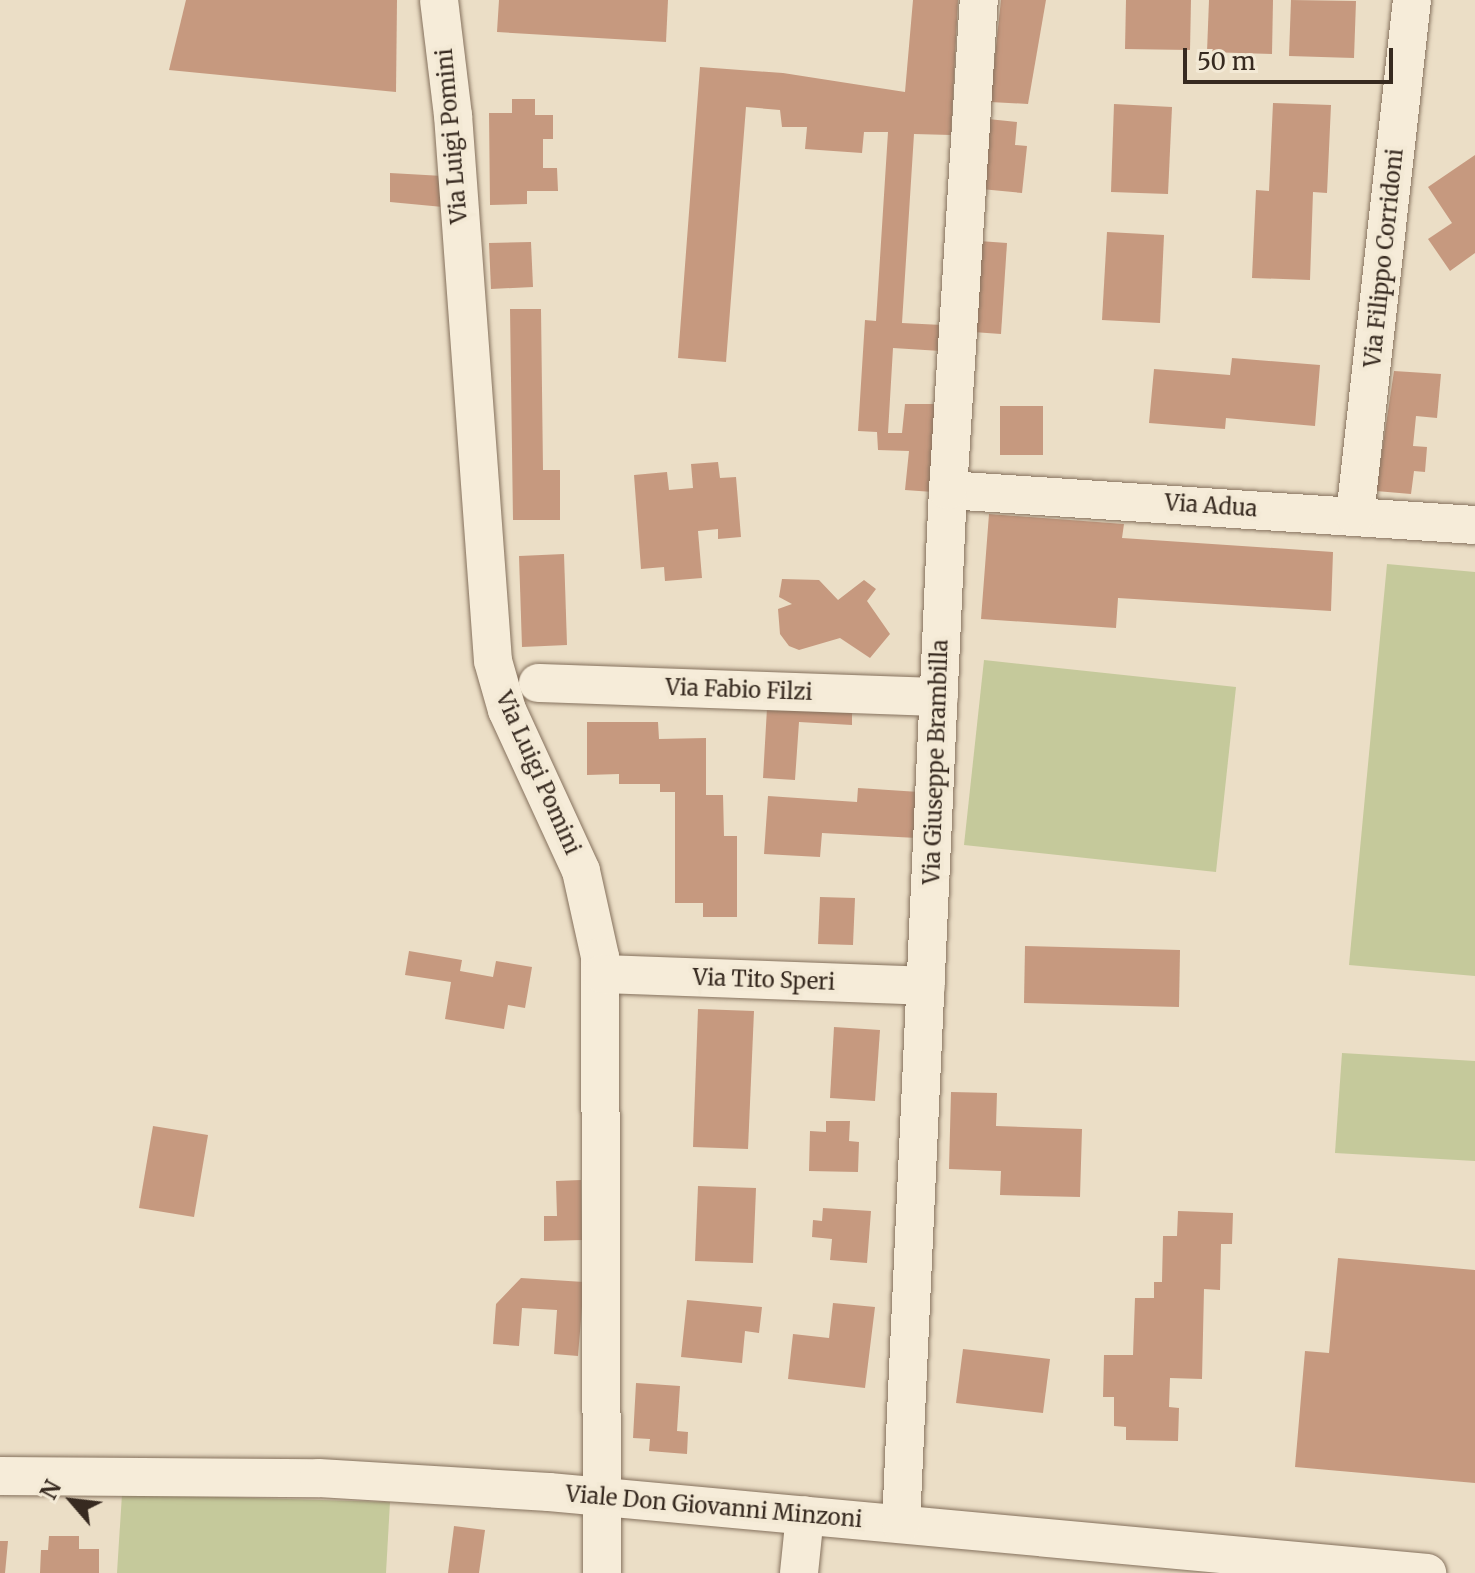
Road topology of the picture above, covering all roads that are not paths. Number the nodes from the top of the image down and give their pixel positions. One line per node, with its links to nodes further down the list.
1 (439, 0): 9 (street, Via Luigi Pomini)
2 (979, 0): 4 (street, Via Giuseppe Brambilla)
3 (1412, 0): 5 (street, Via Filippo Corridoni)
4 (948, 490): 5 (street, Via Adua); 8 (street, Via Giuseppe Brambilla)
5 (1355, 516): 6 (street, Via Adua)
6 (1475, 525)
7 (538, 683): 8 (street, Via Fabio Filzi)
8 (939, 697): 10 (street, Via Giuseppe Brambilla)
9 (602, 974): 10 (street, Via Tito Speri); 12 (street, Via Luigi Pomini)
10 (926, 986): 14 (street, Via Giuseppe Brambilla)
11 (0, 1476): 12 (street, Viale Don Giovanni Minzoni)
12 (602, 1498): 13 (street, Viale Don Giovanni Minzoni); 17 (street, Via Luigi Pomini)
13 (805, 1515): 14 (street, Viale Don Giovanni Minzoni); 18 (street)
14 (901, 1524): 15 (street, Viale Don Giovanni Minzoni)
15 (1266, 1566): 16 (street, Viale Don Giovanni Minzoni)
16 (1336, 1569): 19 (street, Viale Don Giovanni Minzoni)
17 (602, 1573)
18 (799, 1573)
19 (1427, 1573)

